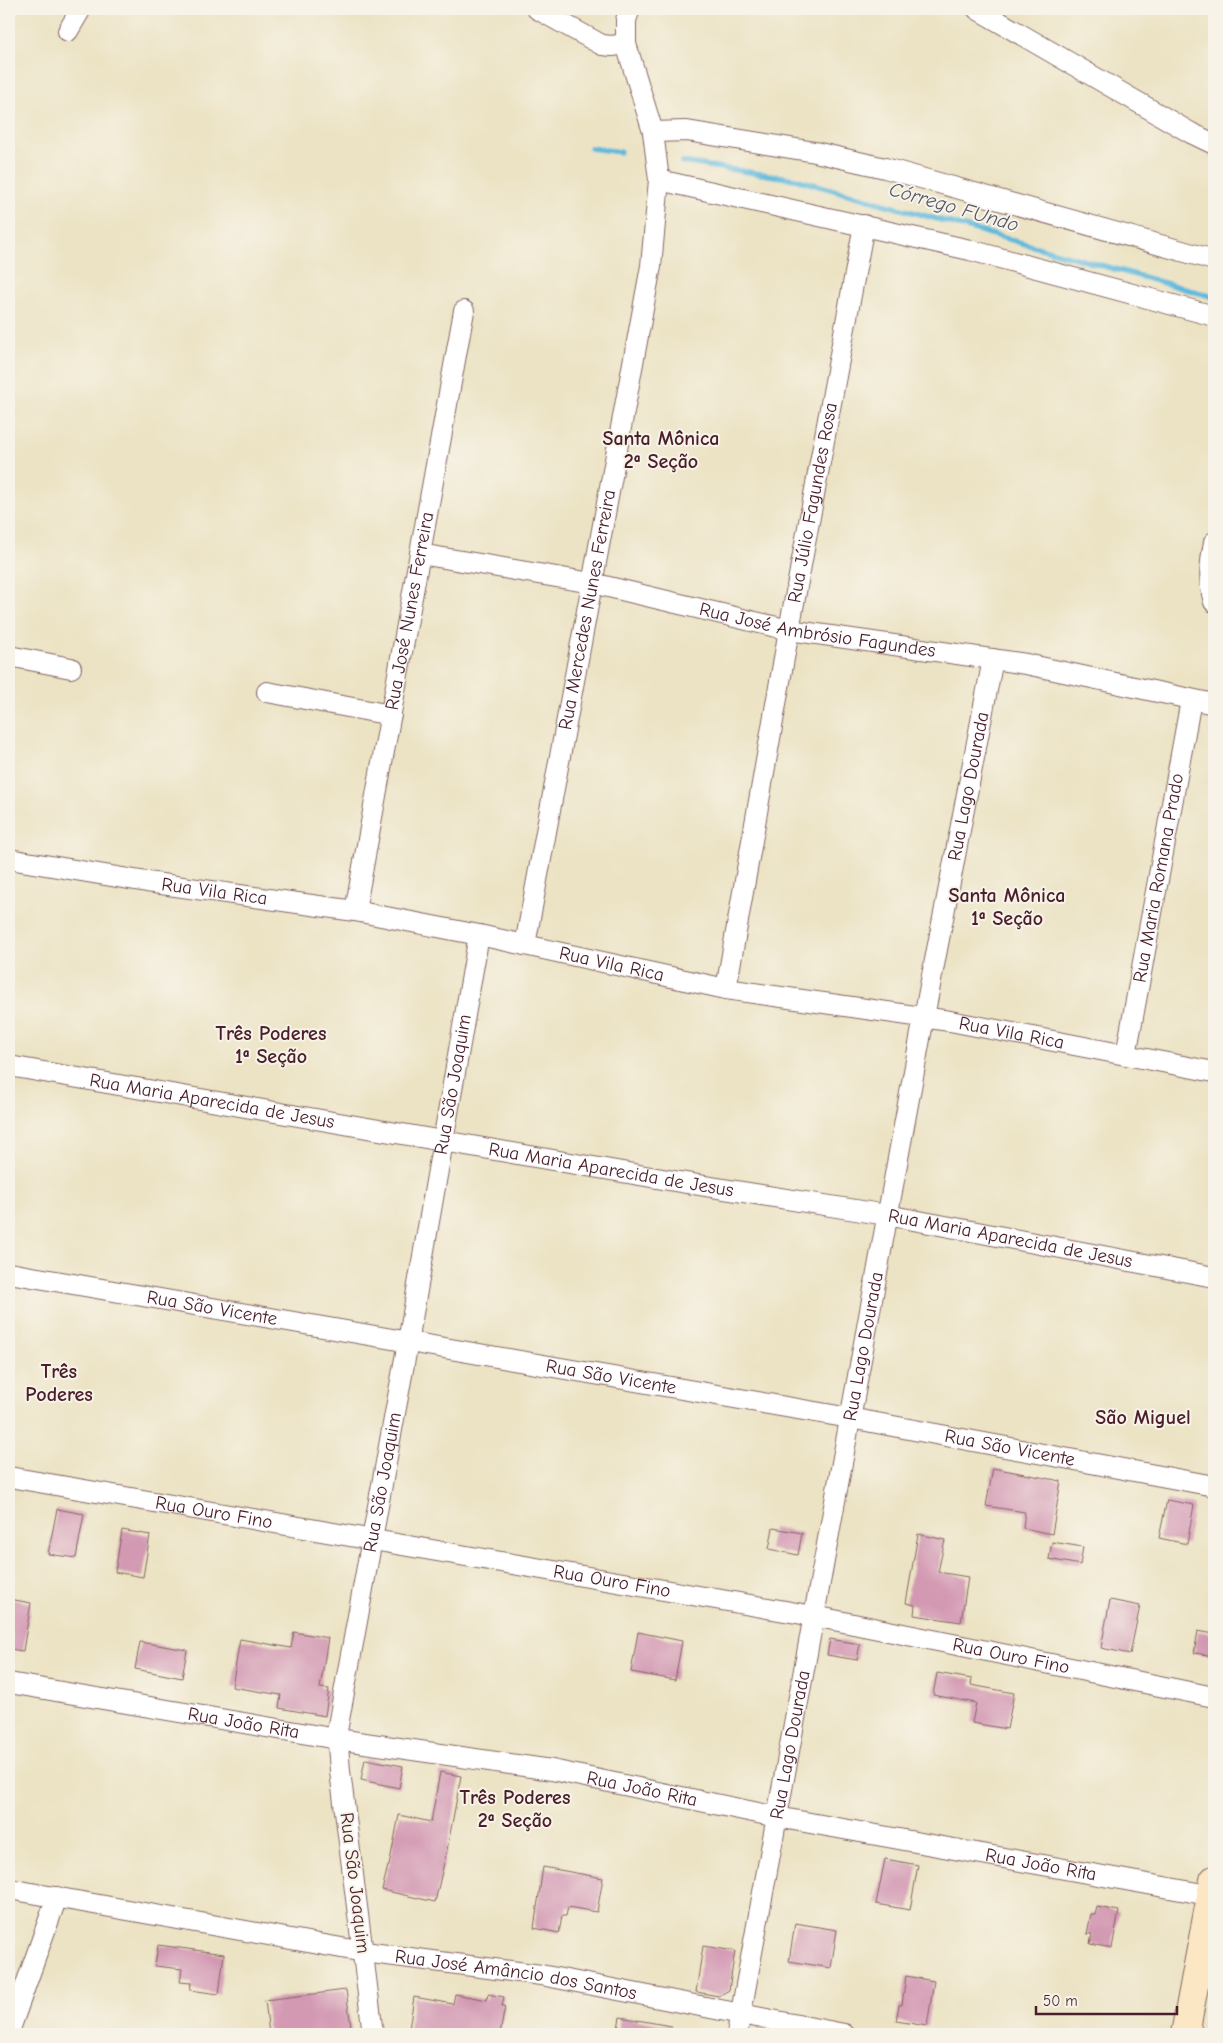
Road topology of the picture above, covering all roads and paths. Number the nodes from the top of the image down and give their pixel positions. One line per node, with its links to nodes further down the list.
1 (81, 9): 5 (street)
2 (537, 9): 6 (street)
3 (630, 9): 6 (street, Rua Mercedes Nunes Ferreira)
4 (978, 9): 7 (street)
5 (68, 31)
6 (626, 44): 8 (street, Rua Mercedes Nunes Ferreira)
7 (1213, 142)
8 (655, 145): 9 (street, Rua Mercedes Nunes Ferreira); 11 (street)
9 (659, 180): 10 (street); 16 (street, Rua Mercedes Nunes Ferreira)
10 (864, 225): 13 (street); 18 (street, Rua Júlio Fagundes Rosa)
11 (1214, 260)
12 (464, 311): 15 (street, Rua José Nunes Ferreira)
13 (1214, 316)
14 (1214, 542): 17 (street)
15 (420, 554): 16 (street, Rua José Ambrósio Fagundes); 25 (street, Rua José Nunes Ferreira)
16 (592, 583): 18 (street, Rua José Ambrósio Fagundes); 29 (street, Rua Mercedes Nunes Ferreira)
17 (1214, 602)
18 (789, 630): 20 (street, Rua José Ambrósio Fagundes); 30 (street, Rua Júlio Fagundes Rosa)
19 (9, 656): 21 (street)
20 (993, 659): 23 (street, Rua José Ambrósio Fagundes); 31 (street, Rua Lago Dourada)
21 (71, 668)
22 (267, 692): 25 (street)
23 (1191, 700): 24 (street, Rua José Ambrósio Fagundes); 32 (street, Rua Maria Romana Prado)
24 (1214, 704)
25 (391, 715): 27 (street, Rua José Nunes Ferreira)
26 (9, 859): 27 (street, Rua Vila Rica)
27 (355, 911): 28 (street, Rua Vila Rica)
28 (479, 934): 29 (street, Rua Vila Rica); 35 (street, Rua São Joaquim)
29 (525, 945): 30 (street, Rua Vila Rica)
30 (726, 990): 31 (street, Rua Vila Rica)
31 (924, 1017): 32 (street, Rua Vila Rica); 36 (street, Rua Lago Dourada)
32 (1126, 1055): 34 (street, Rua Vila Rica)
33 (9, 1066): 35 (street, Rua Maria Aparecida de Jesus)
34 (1214, 1072)
35 (444, 1141): 36 (street, Rua Maria Aparecida de Jesus); 39 (street, Rua São Joaquim)
36 (887, 1215): 38 (street, Rua Maria Aparecida de Jesus); 40 (street, Rua Lago Dourada)
37 (9, 1273): 39 (street, Rua São Vicente)
38 (1214, 1277)
39 (408, 1342): 40 (street, Rua São Vicente); 43 (street, Rua São Joaquim)
40 (850, 1418): 42 (street, Rua São Vicente); 44 (street, Rua Lago Dourada)
41 (9, 1477): 43 (street, Rua Ouro Fino)
42 (1214, 1486)
43 (373, 1540): 44 (street, Rua Ouro Fino); 47 (street, Rua São Joaquim)
44 (814, 1616): 46 (street, Rua Ouro Fino); 48 (street, Rua Lago Dourada)
45 (9, 1683): 47 (street, Rua João Rita)
46 (1214, 1697)
47 (337, 1739): 48 (street, Rua João Rita); 52 (street, Rua São Joaquim)
48 (777, 1817): 50 (street, Rua João Rita); 53 (street, Rua Lago Dourada)
49 (9, 1889): 51 (street, Rua José Amâncio dos Santos)
50 (1213, 1891): 57 (main road)
51 (57, 1897): 52 (street, Rua José Amâncio dos Santos); 54 (street)
52 (364, 1952): 53 (street, Rua José Amâncio dos Santos); 55 (street, Rua São Joaquim)
53 (739, 2025): 56 (street, Rua José Amâncio dos Santos)
54 (9, 2032)
55 (373, 2034)
56 (844, 2034)
57 (1185, 2034)

